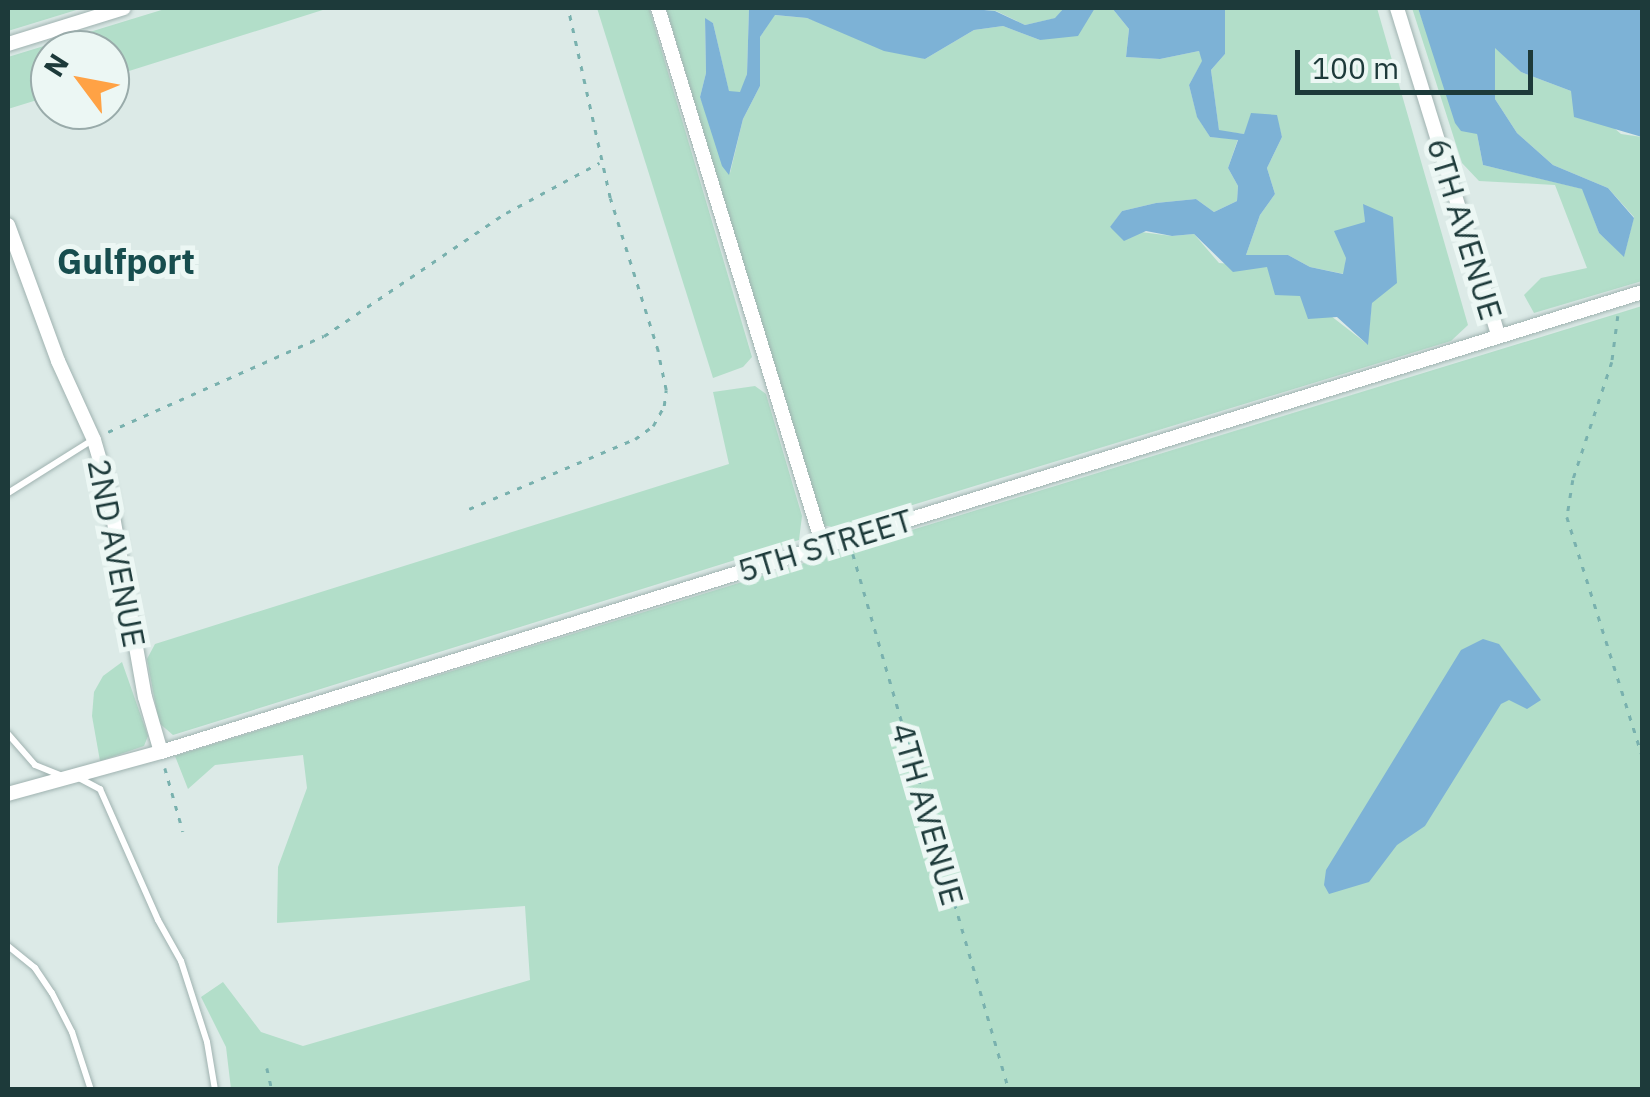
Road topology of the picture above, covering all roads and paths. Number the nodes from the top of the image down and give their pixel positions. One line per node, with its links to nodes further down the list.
1 (124, 8): 5 (street)
2 (568, 8): 6 (path)
3 (658, 8): 15 (street)
4 (1397, 8): 10 (street, 6TH AVENUE)
5 (8, 44)
6 (602, 162): 11 (path); 13 (path)
7 (8, 225): 11 (street, 2ND AVENUE)
8 (1642, 292): 9 (street, 5TH STREET)
9 (1619, 299): 10 (street, 5TH STREET); 18 (path)
10 (1498, 336): 14 (street, 5TH STREET)
11 (94, 440): 12 (lane); 17 (street, 2ND AVENUE)
12 (8, 494)
13 (469, 508)
14 (848, 538): 15 (street, 5TH STREET); 27 (path, 4TH AVENUE)
15 (822, 546): 17 (street, 5TH STREET)
16 (8, 734): 19 (lane)
17 (161, 752): 19 (street, 5TH STREET); 21 (path)
18 (1642, 755)
19 (69, 777): 20 (street, 5TH STREET); 25 (lane)
20 (8, 794)
21 (184, 831)
22 (8, 946): 24 (lane)
23 (267, 1068): 26 (path)
24 (91, 1090)
25 (216, 1090)
26 (272, 1090)
27 (1009, 1090)

